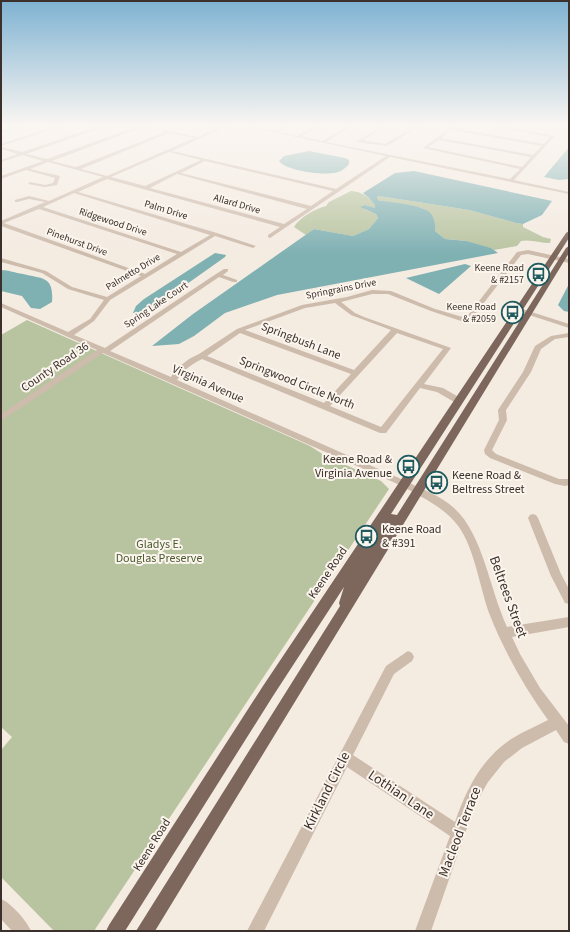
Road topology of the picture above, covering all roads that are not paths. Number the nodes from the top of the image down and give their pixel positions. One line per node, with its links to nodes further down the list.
1 (127, 168): 10 (street)
2 (187, 168): 9 (street)
3 (242, 168): 15 (street)
4 (370, 168): 15 (street)
5 (450, 168): 12 (street)
6 (523, 168): 12 (street)
7 (26, 169): 11 (street); 13 (street)
8 (76, 169): 10 (street, Allard Drive)
9 (177, 173): 14 (street); 21 (street)
10 (107, 177): 14 (street, Allard Drive); 16 (street)
11 (1, 178)
12 (511, 181): 17 (street)
13 (30, 183)
14 (145, 188): 23 (street, Allard Drive)
15 (337, 191): 21 (street)
16 (74, 192): 19 (street); 25 (street, Palm Drive)
17 (569, 193)
18 (17, 201): 19 (street)
19 (49, 202): 20 (street)
20 (39, 207): 22 (street); 29 (street, Ridgewood Drive)
21 (312, 208): 23 (street)
22 (1, 224): 36 (street, Pinehurst Drive)
23 (284, 226): 26 (street)
24 (569, 233): 30 (main road, Keene Road)
25 (215, 234): 27 (street, Palm Drive); 29 (street, Palmetto Drive)
26 (270, 236)
27 (253, 246)
28 (569, 248): 32 (main road, Keene Road)
29 (182, 254): 36 (street, Palmetto Drive)
30 (552, 258): 32 (street); 39 (street, Springrains Drive); 41 (main road, Keene Road)
31 (1, 260): 38 (street)
32 (564, 261): 33 (street); 42 (main road, Keene Road)
33 (569, 264)
34 (226, 270): 35 (street, Spring Lake Court)
35 (218, 275): 37 (street); 48 (street, Spring Lake Court)
36 (146, 276): 38 (street, Palmetto Drive)
37 (235, 281)
38 (108, 299): 46 (street, Palmetto Drive)
39 (336, 300): 44 (street, Springrains Drive); 45 (street)
40 (1, 305): 46 (street, Virginia Avenue)
41 (519, 310): 42 (street); 53 (main road, Keene Road)
42 (529, 313): 43 (street); 58 (main road, Keene Road)
43 (569, 326)
44 (239, 330): 49 (street, Springrains Drive); 50 (street, Springbush Lane)
45 (395, 330): 50 (street); 52 (street)
46 (69, 335): 48 (street, Virginia Avenue)
47 (569, 335): 57 (street)
48 (104, 351): 51 (street, Virginia Avenue); 56 (street, County Road 36)
49 (202, 356): 51 (street, Springrains Drive); 54 (street, Springwood Circle North)
50 (355, 373): 54 (street)
51 (172, 381): 58 (street, Virginia Avenue)
52 (418, 386): 53 (street); 54 (street, Springwood Circle North)
53 (459, 401): 55 (main road, Keene Road)
54 (325, 407)
55 (449, 417): 58 (main road, Keene Road); 58 (main road)
56 (1, 418)
57 (569, 482)
58 (412, 487): 62 (street, Beltrees Street); 70 (main road, Keene Road); 71 (main road, Keene Road)
59 (532, 518): 60 (street)
60 (569, 598)
61 (569, 622): 62 (street)
62 (504, 633): 64 (street, Beltrees Street)
63 (408, 657): 66 (street, Kirkland Circle)
64 (557, 722): 65 (street, Beltrees Street); 67 (street, Macleod Terrace)
65 (569, 737)
66 (345, 757): 67 (street, Lothian Lane); 72 (street, Kirkland Circle)
67 (458, 833): 73 (street, Macleod Terrace)
68 (1, 907): 69 (street)
69 (23, 931)
70 (115, 931)
71 (145, 931)
72 (255, 931)
73 (423, 931)

